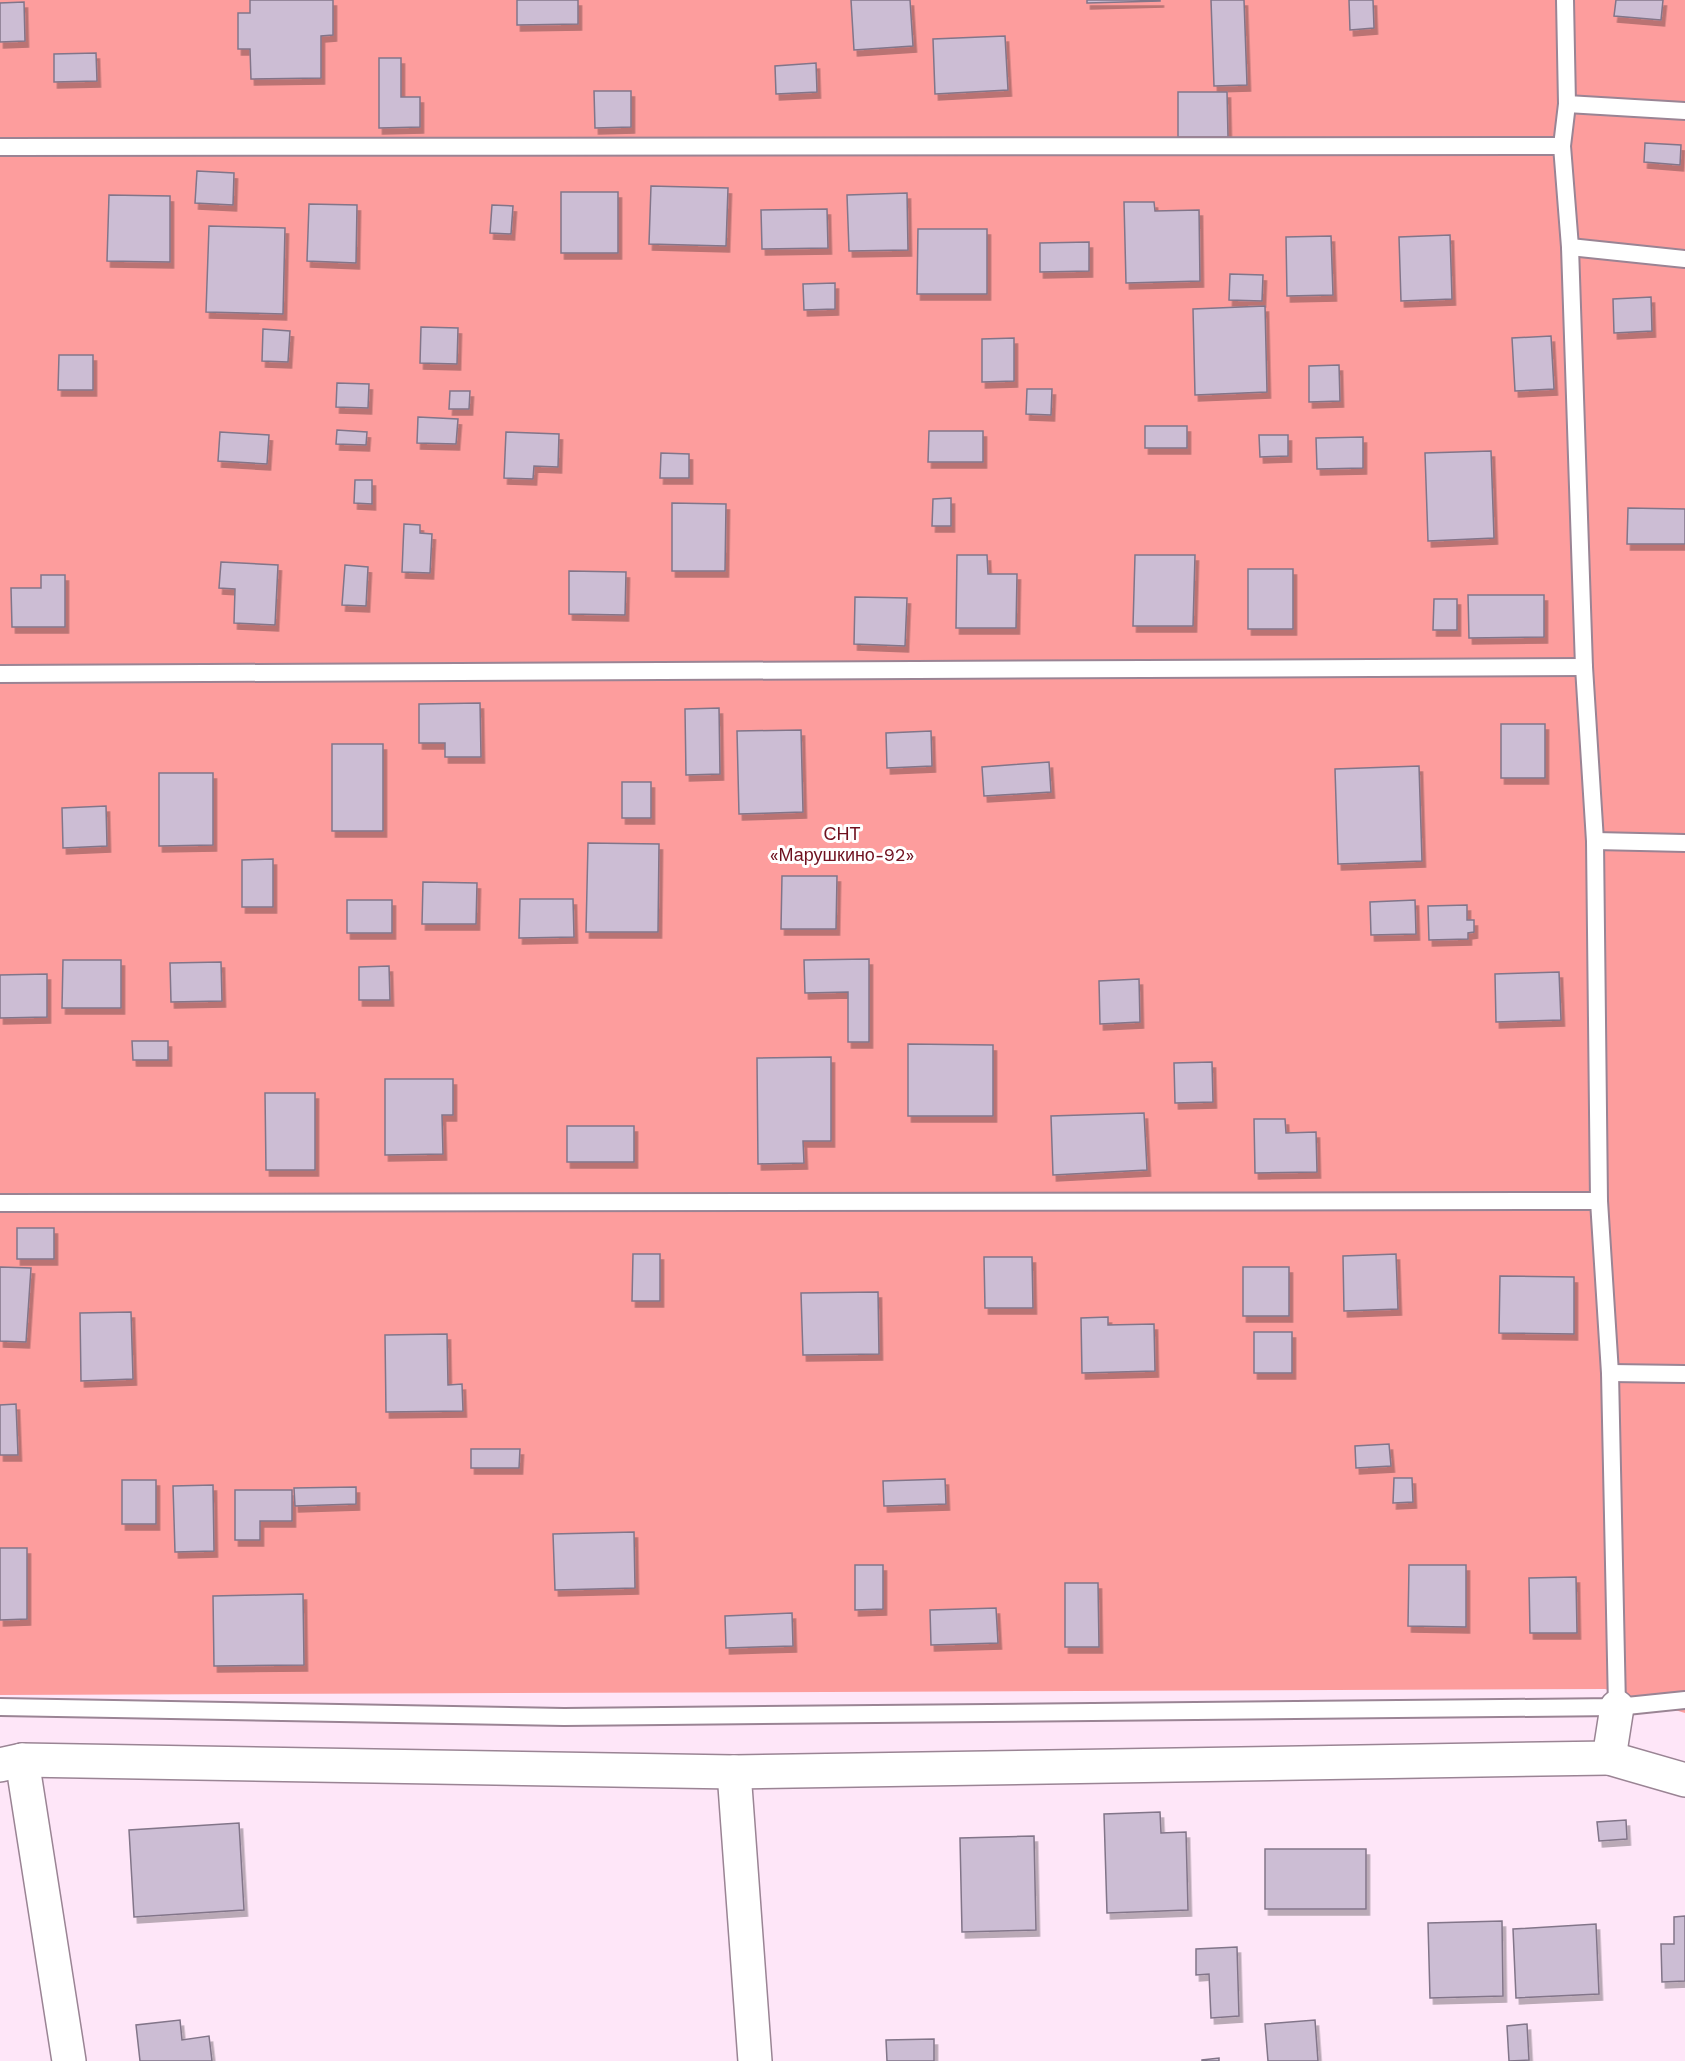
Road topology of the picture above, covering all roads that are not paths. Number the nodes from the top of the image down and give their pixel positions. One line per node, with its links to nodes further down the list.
1 (1565, 0): 2 (lane)
2 (1568, 104): 3 (lane); 4 (lane)
3 (1685, 111)
4 (1562, 146): 5 (lane); 6 (lane)
5 (0, 147)
6 (1570, 246): 7 (lane); 8 (lane)
7 (1685, 259)
8 (1584, 667): 9 (lane); 10 (lane)
9 (0, 674)
10 (1594, 841): 11 (lane); 12 (lane)
11 (1685, 843)
12 (1599, 1201): 13 (lane); 14 (lane)
13 (0, 1203)
14 (1610, 1373): 15 (lane); 18 (lane)
15 (1685, 1374)
16 (1685, 1700): 18 (lane)
17 (0, 1707): 18 (lane)
18 (1617, 1707): 19 (street)
19 (1610, 1758): 21 (street); 22 (street)
20 (11, 1762): 21 (street); 23 (street)
21 (734, 1772): 24 (street)
22 (1685, 1780)
23 (69, 2061)
24 (755, 2061)

